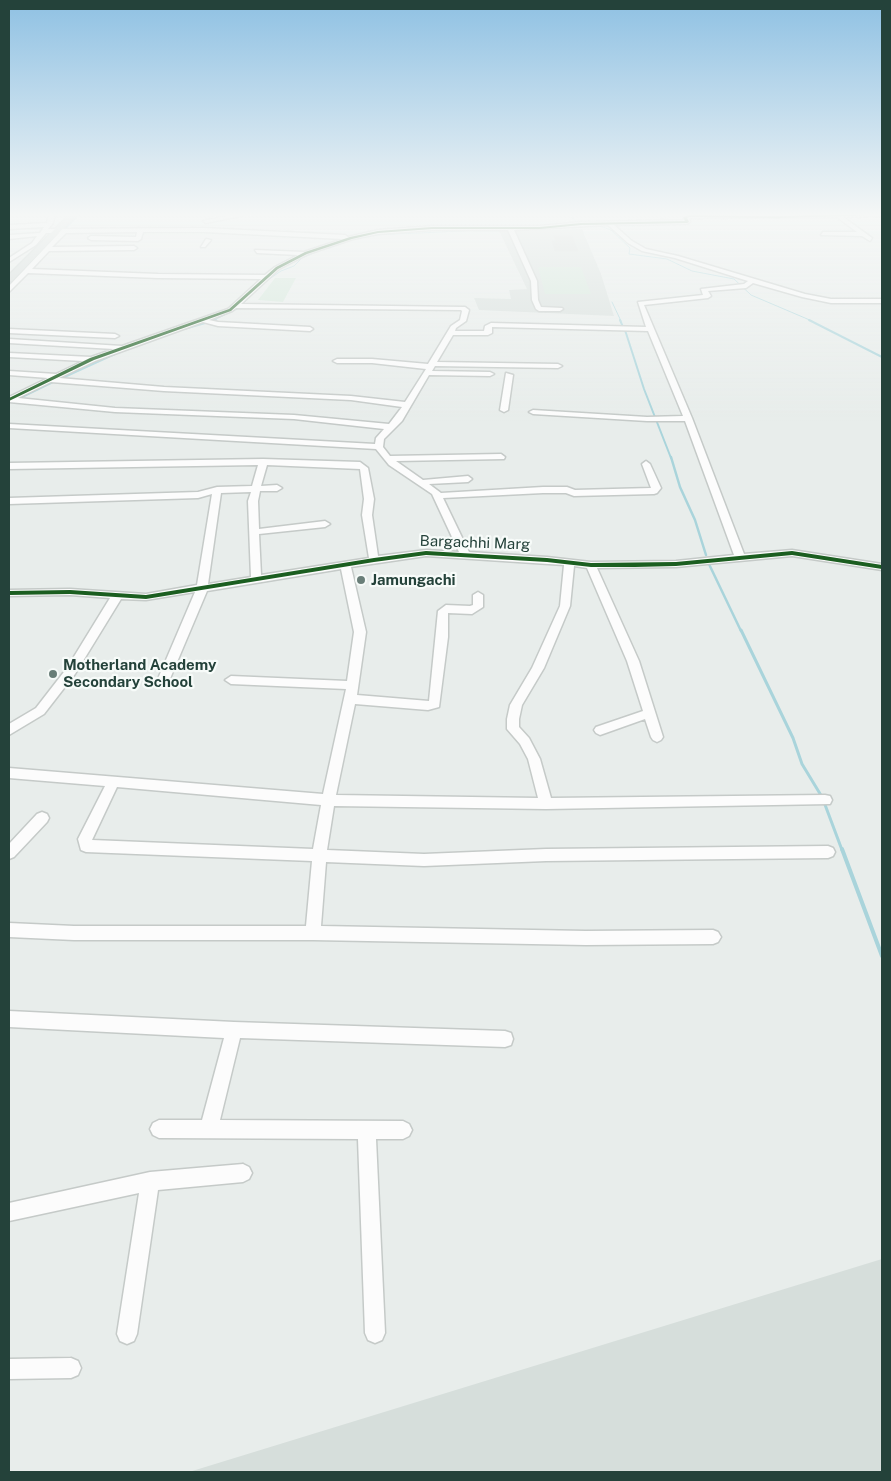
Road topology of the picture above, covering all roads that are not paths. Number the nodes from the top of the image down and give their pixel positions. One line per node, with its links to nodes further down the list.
1 (261, 282): 6 (street)
2 (534, 282): 7 (street)
3 (750, 282): 10 (street)
4 (759, 282): 5 (street)
5 (882, 301)
6 (235, 306): 8 (street); 12 (street)
7 (560, 309)
8 (203, 320): 9 (street); 15 (street)
9 (310, 329)
10 (652, 329): 12 (street); 27 (street)
11 (9, 330): 13 (street)
12 (451, 332): 20 (street)
13 (114, 336)
14 (9, 341): 15 (street)
15 (123, 347): 17 (street)
16 (9, 355): 17 (street)
17 (92, 359): 22 (street)
18 (337, 362): 20 (street)
19 (558, 366): 20 (street)
20 (430, 368): 24 (street); 25 (street)
21 (9, 373): 22 (street)
22 (54, 378): 23 (street); 24 (street)
23 (9, 400): 29 (street)
24 (406, 405): 29 (street)
25 (504, 410)
26 (533, 412): 27 (street)
27 (688, 418): 46 (street)
28 (9, 426): 30 (street)
29 (391, 427): 30 (street)
30 (379, 446): 32 (street)
31 (501, 457): 32 (street)
32 (388, 459): 37 (street)
33 (264, 462): 35 (street); 38 (street); 47 (street)
34 (646, 464): 41 (street)
35 (9, 466)
36 (468, 479): 37 (street)
37 (421, 483): 41 (street)
38 (256, 487): 39 (street); 40 (street); 44 (street)
39 (277, 488)
40 (217, 490): 42 (street); 55 (street)
41 (438, 496): 45 (street)
42 (9, 501)
43 (325, 524): 44 (street)
44 (254, 532): 54 (street)
45 (465, 555): 47 (street, Bargachhi Marg); 50 (street, Bargachhi Marg)
46 (740, 558): 51 (street, Bargachhi Marg); 52 (street, Bargachhi Marg)
47 (374, 560): 48 (street, Bargachhi Marg)
48 (345, 564): 54 (street, Bargachhi Marg); 62 (street)
49 (512, 565): 50 (street)
50 (569, 566): 52 (street, Bargachhi Marg); 72 (street)
51 (882, 567)
52 (592, 568): 53 (street); 64 (street)
53 (882, 574)
54 (256, 580): 55 (street, Bargachhi Marg)
55 (202, 589): 58 (street, Bargachhi Marg); 61 (street)
56 (11, 593): 58 (street, Bargachhi Marg); 59 (street)
57 (478, 595): 63 (street)
58 (117, 596): 65 (street)
59 (9, 604)
60 (231, 680): 62 (street)
61 (163, 681)
62 (351, 685): 63 (street)
63 (350, 699): 70 (street)
64 (649, 713): 66 (street); 67 (street)
65 (9, 730)
66 (600, 730)
67 (656, 737)
68 (9, 773): 69 (street)
69 (114, 783): 70 (street); 76 (street)
70 (328, 800): 72 (street); 76 (street)
71 (824, 800): 72 (street)
72 (546, 804)
73 (42, 818): 75 (street)
74 (828, 852): 76 (street)
75 (9, 853)
76 (319, 856): 78 (street)
77 (9, 930): 78 (street)
78 (312, 933): 79 (street)
79 (713, 937)
80 (9, 1020): 81 (street)
81 (234, 1030): 82 (street); 84 (street)
82 (505, 1040)
83 (159, 1129): 84 (street)
84 (210, 1129): 85 (street)
85 (367, 1130): 86 (street); 90 (street)
86 (403, 1130)
87 (243, 1173): 88 (street)
88 (150, 1181): 89 (street); 91 (street)
89 (9, 1212)
90 (375, 1333)
91 (127, 1334)
92 (71, 1368): 93 (street)
93 (9, 1369)

